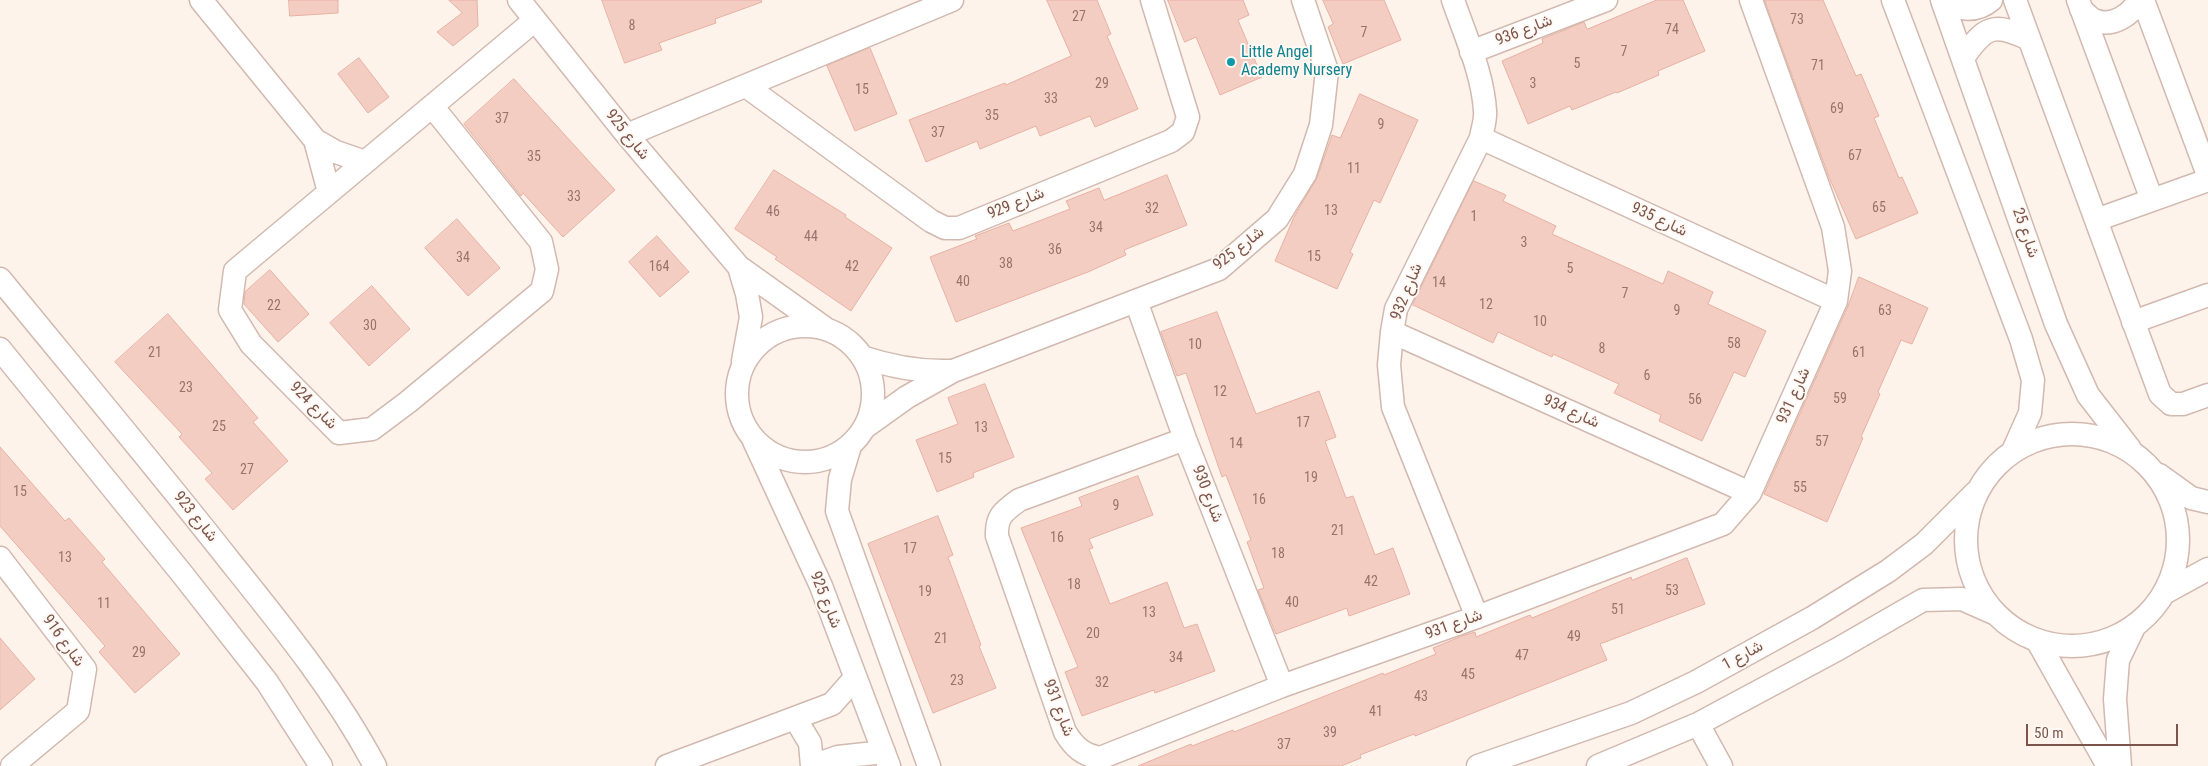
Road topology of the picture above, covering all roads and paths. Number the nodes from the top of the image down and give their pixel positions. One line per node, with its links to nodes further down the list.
1 (201, 0): 24 (street)
2 (519, 0): 16 (street, شارع 925)
3 (952, 0): 20 (street)
4 (1152, 0): 20 (street, شارع 929)
5 (1303, 0): 34 (street, شارع 925)
6 (1453, 0): 18 (street, شارع 932)
7 (1606, 0): 18 (street, شارع 936)
8 (1751, 0): 35 (street, شارع 931)
9 (1893, 0): 48 (street)
10 (1991, 0): 14 (street)
11 (2015, 0): 17 (street)
12 (2139, 0): 15 (street)
13 (2144, 0): 26 (street)
14 (1943, 2): 19 (street, شارع 25)
15 (2080, 5): 29 (street)
16 (535, 20): 21 (street, شارع 924); 22 (street, شارع 925)
17 (2029, 39): 19 (street); 30 (street)
18 (1471, 52): 23 (street, شارع 932)
19 (1963, 58): 49 (street, شارع 25)
20 (746, 86): 22 (street)
21 (432, 106): 25 (street, شارع 924); 28 (street, شارع 924)
22 (627, 135): 31 (street, شارع 925)
23 (1481, 138): 35 (street, شارع 935); 38 (street, شارع 932)
24 (315, 140): 25 (street); 28 (street)
25 (365, 162): 28 (street, شارع 924)
26 (2208, 175)
27 (2208, 180): 29 (street)
28 (330, 192)
29 (2152, 200): 30 (street)
30 (2096, 220): 36 (street)
31 (739, 267): 37 (street, شارع 925); 42 (street, شارع 925)
32 (0, 279): 69 (street, شارع 923)
33 (2208, 295): 36 (street)
34 (1136, 301): 41 (street, شارع 925); 46 (street, شارع 930)
35 (1836, 301): 52 (street, شارع 931)
36 (2133, 322): 43 (street)
37 (826, 329): 40 (street); 42 (street)
38 (1392, 332): 52 (street, شارع 934); 58 (street, شارع 932)
39 (0, 349): 68 (street)
40 (862, 357): 41 (street, شارع 925); 44 (street)
41 (954, 371): 44 (street, شارع 925)
42 (739, 376): 45 (street)
43 (2208, 395)
44 (865, 427): 47 (street)
45 (752, 438): 47 (street); 61 (street, شارع 925)
46 (1185, 439): 62 (street, شارع 930); 62 (street, شارع 931)
47 (850, 446): 72 (street)
48 (2013, 451): 49 (street); 51 (street)
49 (2133, 453): 50 (street)
50 (2151, 470): 53 (street); 56 (street)
51 (1977, 491): 57 (street); 66 (street, شارع 1)
52 (1750, 493): 58 (street, شارع 931)
53 (2208, 502)
54 (0, 558): 67 (street, شارع 916)
55 (2208, 569): 56 (street)
56 (2164, 593): 59 (street)
57 (1997, 615): 60 (street); 64 (street)
58 (1477, 617): 62 (street, شارع 931)
59 (2135, 626): 60 (street); 77 (street)
60 (2037, 640): 76 (street)
61 (856, 678): 63 (street); 65 (street, شارع 925)
62 (1282, 686)
63 (795, 718): 70 (street); 71 (street)
64 (1698, 724): 74 (street); 75 (street)
65 (886, 759): 71 (street)
66 (1511, 762): 73 (street, شارع 1)
67 (12, 766)
68 (321, 766)
69 (375, 766)
70 (667, 766)
71 (812, 766)
72 (929, 766)
73 (1478, 766)
74 (1598, 766)
75 (1721, 766)
76 (2108, 766)
77 (2120, 766)

